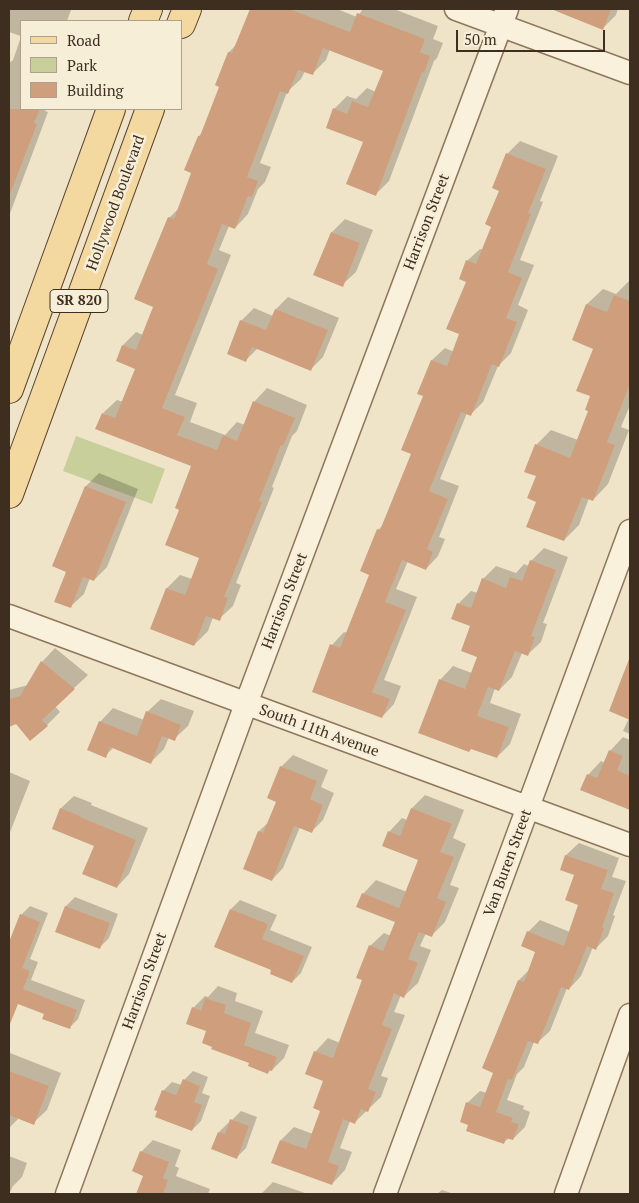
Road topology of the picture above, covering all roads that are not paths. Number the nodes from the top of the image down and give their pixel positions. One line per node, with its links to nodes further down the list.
1 (187, 9): 4 (main road)
2 (456, 9): 3 (street)
3 (504, 17): 5 (street); 12 (street, Harrison Street)
4 (182, 22)
5 (630, 73)
6 (111, 110): 8 (main road, SR 820)
7 (150, 110): 9 (main road, Hollywood Boulevard / SR 820)
8 (9, 390)
9 (9, 494)
10 (630, 532): 13 (street, Van Buren Street)
11 (9, 616): 12 (street, South 11th Avenue)
12 (246, 704): 13 (street, South 11th Avenue); 16 (street, Harrison Street)
13 (528, 808): 14 (street, South 11th Avenue); 17 (street, Van Buren Street)
14 (630, 845)
15 (630, 1015): 18 (street)
16 (67, 1194)
17 (386, 1194)
18 (566, 1194)

